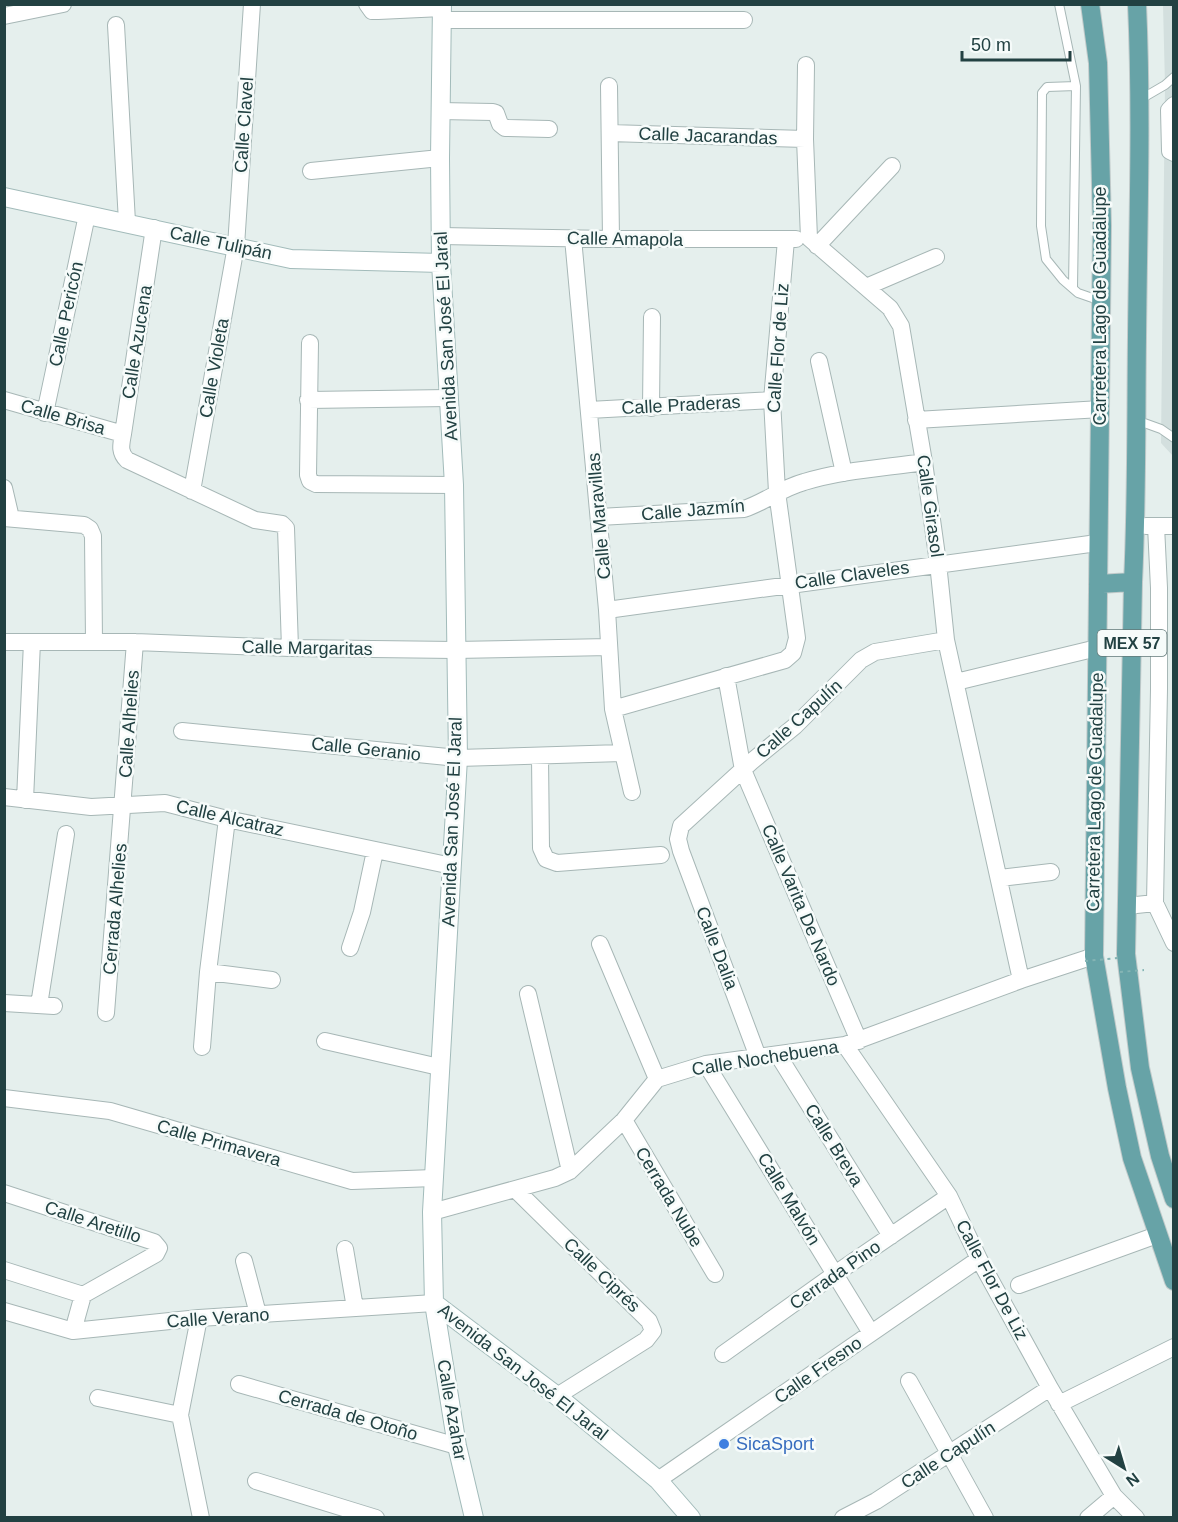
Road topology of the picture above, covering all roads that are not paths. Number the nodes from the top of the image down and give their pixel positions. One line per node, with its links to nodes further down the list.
1 (63, 4): 8 (street)
2 (252, 4): 34 (street, Calle Clavel)
3 (367, 4): 7 (street)
4 (1059, 4): 14 (lane)
5 (1089, 4): 39 (main road, Carretera Lago de Guadalupe / MEX 57)
6 (1137, 4): 15 (main road, Carretera Lago de Guadalupe / MEX 57)
7 (442, 11): 9 (street); 17 (street, Avenida San José El Jaral)
8 (4, 16)
9 (744, 21)
10 (116, 25): 27 (street)
11 (806, 65): 20 (street)
12 (1173, 76): 15 (lane)
13 (609, 86): 19 (street)
14 (1076, 86): 38 (lane); 38 (lane)
15 (1140, 99): 52 (main road, Carretera Lago de Guadalupe / MEX 57)
16 (1173, 105): 21 (street)
17 (440, 111): 18 (street); 22 (street, Avenida San José El Jaral)
18 (549, 129)
19 (610, 132): 20 (street, Calle Jacarandas); 31 (street)
20 (805, 139): 33 (street)
21 (1173, 153)
22 (440, 158): 24 (street); 29 (street, Avenida San José El Jaral)
23 (892, 166): 33 (street)
24 (310, 171)
25 (4, 197): 26 (street, Calle Tulipán)
26 (87, 215): 27 (street, Calle Tulipán); 50 (street, Calle Pericón)
27 (126, 222): 28 (street, Calle Tulipán)
28 (154, 228): 34 (street, Calle Tulipán); 53 (street, Calle Azucena)
29 (441, 236): 30 (street, Calle Amapola); 36 (street, Avenida San José El Jaral)
30 (573, 238): 31 (street, Calle Amapola); 49 (street, Calle Maravillas)
31 (611, 239): 32 (street, Calle Amapola)
32 (786, 240): 33 (street, Calle Amapola); 46 (street, Calle Flor de Liz)
33 (813, 242): 37 (street, Calle Girasol)
34 (236, 246): 36 (street, Calle Tulipán); 59 (street, Calle Violeta)
35 (936, 257): 37 (street)
36 (441, 263): 43 (street, Avenida San José El Jaral)
37 (866, 288): 51 (street, Calle Girasol)
38 (1073, 288): 39 (lane)
39 (1101, 301): 48 (main road, Carretera Lago de Guadalupe / MEX 57)
40 (652, 317): 47 (street)
41 (310, 342): 45 (street)
42 (819, 361): 56 (street)
43 (448, 398): 45 (street); 57 (street, Avenida San José El Jaral)
44 (4, 400): 50 (street, Calle Brisa)
45 (308, 400): 57 (street)
46 (772, 400): 47 (street, Calle Praderas); 60 (street, Calle Flor de Liz)
47 (651, 408): 49 (street, Calle Praderas)
48 (1101, 409): 51 (street); 66 (main road, Carretera Lago de Guadalupe / MEX 57)
49 (589, 410): 61 (street, Calle Maravillas)
50 (45, 413): 53 (street, Calle Brisa)
51 (916, 420): 55 (street, Calle Girasol)
52 (1136, 420): 54 (lane); 63 (main road, Carretera Lago de Guadalupe / MEX 57)
53 (123, 434): 59 (street, Calle Azucena)
54 (1173, 438)
55 (924, 462): 56 (street, Calle Jazmín); 67 (street, Calle Girasol)
56 (844, 473): 60 (street, Calle Jazmín)
57 (454, 484): 80 (street, Avenida San José El Jaral)
58 (4, 488): 62 (street)
59 (192, 491): 78 (street)
60 (777, 492): 61 (street, Calle Jazmín); 69 (street, Calle Flor de Liz)
61 (599, 517): 71 (street, Calle Maravillas)
62 (8, 518): 75 (street)
63 (1136, 526): 64 (street); 68 (main road, Carretera Lago de Guadalupe / MEX 57)
64 (1156, 526): 65 (street); 101 (street)
65 (1173, 526)
66 (1097, 543): 67 (street, Calle Claveles); 70 (main road, Carretera Lago de Guadalupe / MEX 57)
67 (938, 564): 69 (street, Calle Claveles); 72 (street, Calle Girasol)
68 (1133, 582): 70 (main road); 102 (main road, Carretera Lago de Guadalupe / MEX 57)
69 (790, 584): 71 (street, Calle Claveles); 81 (street, Calle Flor de Liz)
70 (1098, 585): 79 (main road, Carretera Lago de Guadalupe / MEX 57)
71 (607, 610): 77 (street, Calle Maravillas)
72 (946, 640): 82 (street, Calle Girasol); 88 (street, Calle Capulín)
73 (4, 642): 74 (street, Calle Margaritas)
74 (32, 642): 75 (street, Calle Margaritas); 91 (street)
75 (94, 642): 76 (street, Calle Margaritas)
76 (135, 642): 78 (street, Calle Margaritas); 92 (street, Calle Alhelies)
77 (609, 647): 80 (street, Calle Margaritas); 83 (street, Calle Maravillas)
78 (290, 648): 80 (street, Calle Margaritas)
79 (1096, 648): 82 (street); 106 (main road, Carretera Lago de Guadalupe / MEX 57)
80 (455, 650): 87 (street, Avenida San José El Jaral)
81 (726, 676): 83 (street); 88 (street, Calle Varita De Nardo)
82 (956, 682): 100 (street, Calle Girasol)
83 (613, 709): 85 (street, Calle Maravillas)
84 (182, 731): 87 (street, Calle Geranio)
85 (622, 753): 86 (street, Calle Geranio); 89 (street, Calle Maravillas)
86 (540, 757): 87 (street, Calle Geranio); 97 (street)
87 (458, 758): 98 (street, Avenida San José El Jaral)
88 (743, 770): 95 (street, Calle Capulín); 114 (street, Calle Varita De Nardo)
89 (632, 792)
90 (4, 797): 91 (street, Calle Alcatraz)
91 (25, 800): 92 (street, Calle Alcatraz)
92 (124, 805): 93 (street, Calle Alcatraz); 112 (street, Cerrada Alhelies)
93 (227, 819): 96 (street, Calle Alcatraz); 107 (street)
94 (66, 834): 111 (street)
95 (678, 839): 117 (street, Calle Dalia)
96 (375, 851): 98 (street, Calle Alcatraz); 105 (street)
97 (661, 855)
98 (452, 866): 119 (street, Avenida San José El Jaral)
99 (1051, 872): 100 (street)
100 (1000, 878): 109 (street, Calle Girasol)
101 (1155, 903): 102 (street); 103 (street)
102 (1127, 906): 128 (main road, Carretera Lago de Guadalupe / MEX 57)
103 (1173, 943)
104 (600, 944): 120 (street)
105 (350, 948)
106 (1089, 958): 109 (street, Calle Nochebuena); 130 (main road, Carretera Lago de Guadalupe / MEX 57)
107 (208, 972): 108 (street); 115 (street)
108 (272, 980)
109 (1021, 980): 114 (street, Calle Nochebuena)
110 (528, 994): 123 (street)
111 (4, 1004)
112 (106, 1013)
113 (325, 1041): 119 (street)
114 (852, 1043): 116 (street, Calle Nochebuena); 127 (street, Calle Flor De Liz)
115 (202, 1047)
116 (778, 1055): 117 (street, Calle Nochebuena); 131 (street, Calle Breva)
117 (758, 1057): 118 (street, Calle Nochebuena)
118 (706, 1064): 120 (street, Calle Nochebuena); 137 (street, Calle Malvón)
119 (439, 1067): 124 (street, Avenida San José El Jaral)
120 (657, 1078): 122 (street)
121 (4, 1098): 124 (street, Calle Primavera)
122 (624, 1120): 123 (street); 136 (street, Cerrada Nube)
123 (570, 1171): 125 (street)
124 (434, 1178): 129 (street, Avenida San José El Jaral)
125 (516, 1190): 129 (street); 153 (street, Calle Ciprés)
126 (4, 1193): 140 (street, Calle Aretillo)
127 (949, 1196): 131 (street, Cerrada Pino); 133 (street, Calle Flor De Liz)
128 (1173, 1200)
129 (432, 1212): 141 (street, Avenida San José El Jaral)
130 (1157, 1235): 138 (main road, Carretera Lago de Guadalupe / MEX 57); 139 (street)
131 (891, 1236): 137 (street, Cerrada Pino)
132 (345, 1249): 142 (street)
133 (979, 1259): 147 (street, Calle Fresno); 152 (street, Calle Flor De Liz)
134 (244, 1260): 144 (street)
135 (4, 1270): 140 (street)
136 (715, 1274)
137 (835, 1274): 147 (street, Calle Malvón); 149 (street, Cerrada Pino)
138 (1173, 1281)
139 (1019, 1285)
140 (83, 1295): 146 (street)
141 (434, 1302): 142 (street, Calle Verano); 153 (street, Avenida San José El Jaral); 157 (street, Calle Azahar)
142 (355, 1308): 144 (street, Calle Verano)
143 (4, 1311): 146 (street, Calle Verano)
144 (258, 1314): 145 (street, Calle Verano)
145 (199, 1318): 146 (street, Calle Verano); 156 (street)
146 (73, 1331)
147 (872, 1333): 159 (street, Calle Fresno)
148 (1173, 1347): 155 (street)
149 (723, 1354)
150 (909, 1381): 158 (street)
151 (240, 1384): 157 (street, Cerrada de Otoño)
152 (1050, 1388): 155 (street, Calle Flor De Liz); 158 (street, Calle Capulín)
153 (556, 1396): 159 (street, Avenida San José El Jaral)
154 (98, 1398): 156 (street)
155 (1059, 1404): 161 (street, Calle Flor De Liz)
156 (180, 1415): 162 (street)
157 (457, 1446): 164 (street, Calle Azahar)
158 (951, 1454): 166 (street, Calle Capulín); 167 (street)
159 (658, 1480): 165 (street, Avenida San José El Jaral)
160 (256, 1481): 163 (street)
161 (1114, 1496): 168 (street); 169 (street, Calle Flor De Liz)
162 (201, 1518)
163 (376, 1518)
164 (474, 1518)
165 (691, 1518)
166 (843, 1518)
167 (985, 1518)
168 (1088, 1518)
169 (1136, 1518)

